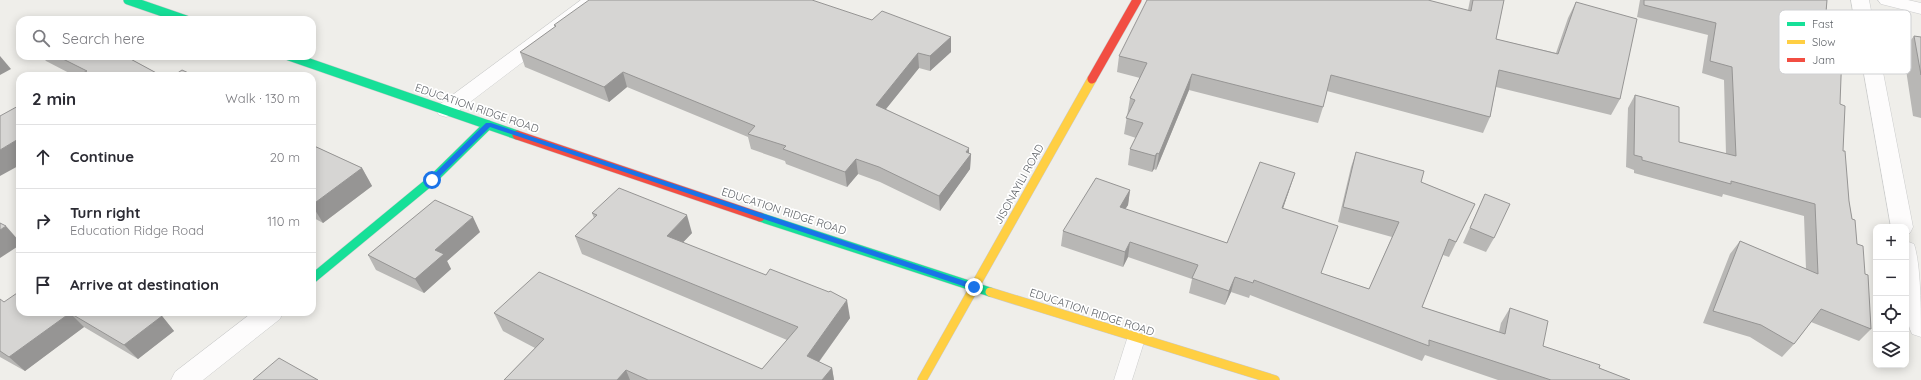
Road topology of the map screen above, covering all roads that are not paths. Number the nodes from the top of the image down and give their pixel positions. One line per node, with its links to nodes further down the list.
1 (128, 0): 8 (main road)
2 (593, 0): 11 (street)
3 (1137, 0): 16 (main road, JISONAYILI ROAD)
4 (1860, 0): 7 (street)
5 (1887, 0): 6 (street)
6 (1921, 8)
7 (1862, 10)
8 (174, 16)
9 (302, 60): 11 (main road, EDUCATION RIDGE ROAD)
10 (1874, 74): 13 (street)
11 (446, 110): 12 (main road, EDUCATION RIDGE ROAD)
12 (488, 125): 15 (main road); 16 (main road, EDUCATION RIDGE ROAD)
13 (1901, 224)
14 (1908, 260): 17 (street)
15 (316, 275)
16 (974, 287): 19 (main road, EDUCATION RIDGE ROAD); 21 (main road, JISONAYILI ROAD)
17 (1919, 313)
18 (266, 316): 20 (street)
19 (1136, 339): 22 (lane); 23 (main road, EDUCATION RIDGE ROAD)
20 (184, 380)
21 (922, 380)
22 (1123, 380)
23 (1275, 380)

